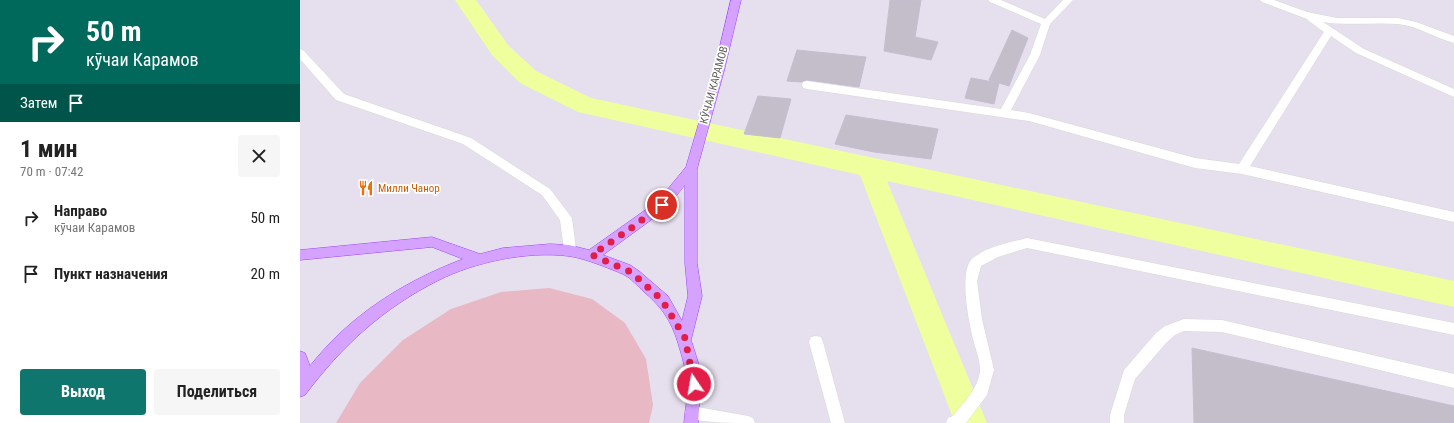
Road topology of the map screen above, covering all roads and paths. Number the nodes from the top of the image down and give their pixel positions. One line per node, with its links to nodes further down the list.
1 (736, 0): 13 (main road, КӮЧАИ КАРАМОВ)
2 (993, 0): 6 (lane)
3 (1068, 0): 6 (lane)
4 (1265, 0): 5 (lane)
5 (1306, 15): 7 (lane); 8 (lane)
6 (1046, 24): 12 (lane)
7 (1330, 30): 11 (lane); 14 (lane)
8 (1454, 40)
9 (300, 53): 16 (lane)
10 (807, 85): 12 (lane)
11 (1454, 93)
12 (1004, 113): 14 (lane)
13 (691, 169): 18 (main road, КӮЧАИ КАРАМОВ); 21 (main road, КӮЧАИ КАРАМОВ)
14 (1242, 169): 15 (lane)
15 (1454, 217)
16 (570, 250): 18 (main road); 19 (main road)
17 (300, 255): 19 (main road)
18 (592, 255): 21 (main road)
19 (478, 259): 25 (main road)
20 (1454, 328): 29 (lane)
21 (685, 338): 26 (main road)
22 (816, 342): 28 (lane)
23 (300, 358): 25 (main road)
24 (1454, 381): 30 (lane)
25 (304, 385)
26 (692, 418): 27 (lane)
27 (748, 423)
28 (838, 423)
29 (953, 423)
30 (1117, 423)

